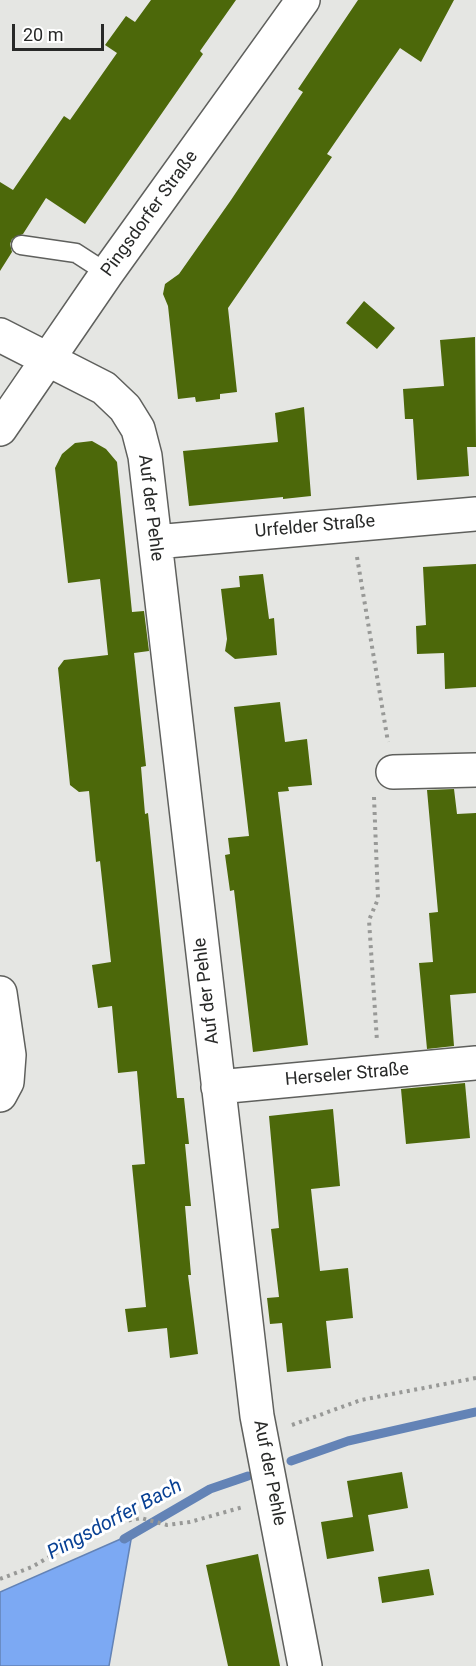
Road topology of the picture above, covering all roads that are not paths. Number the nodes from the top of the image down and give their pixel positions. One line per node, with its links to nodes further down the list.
1 (303, 0): 3 (street, Pingsdorfer Straße)
2 (21, 245): 3 (lane)
3 (107, 273): 5 (street, Pingsdorfer Straße)
4 (0, 335): 5 (street, Auf der Pehle)
5 (49, 358): 6 (street, Pingsdorfer Straße); 8 (street, Auf der Pehle)
6 (0, 429)
7 (476, 514): 8 (street, Urfelder Straße)
8 (155, 542): 13 (street, Auf der Pehle)
9 (476, 770): 10 (street)
10 (393, 772)
11 (0, 993): 14 (street)
12 (476, 1063): 13 (street, Herseler Straße)
13 (218, 1087): 15 (street, Auf der Pehle)
14 (0, 1095)
15 (305, 1666)

